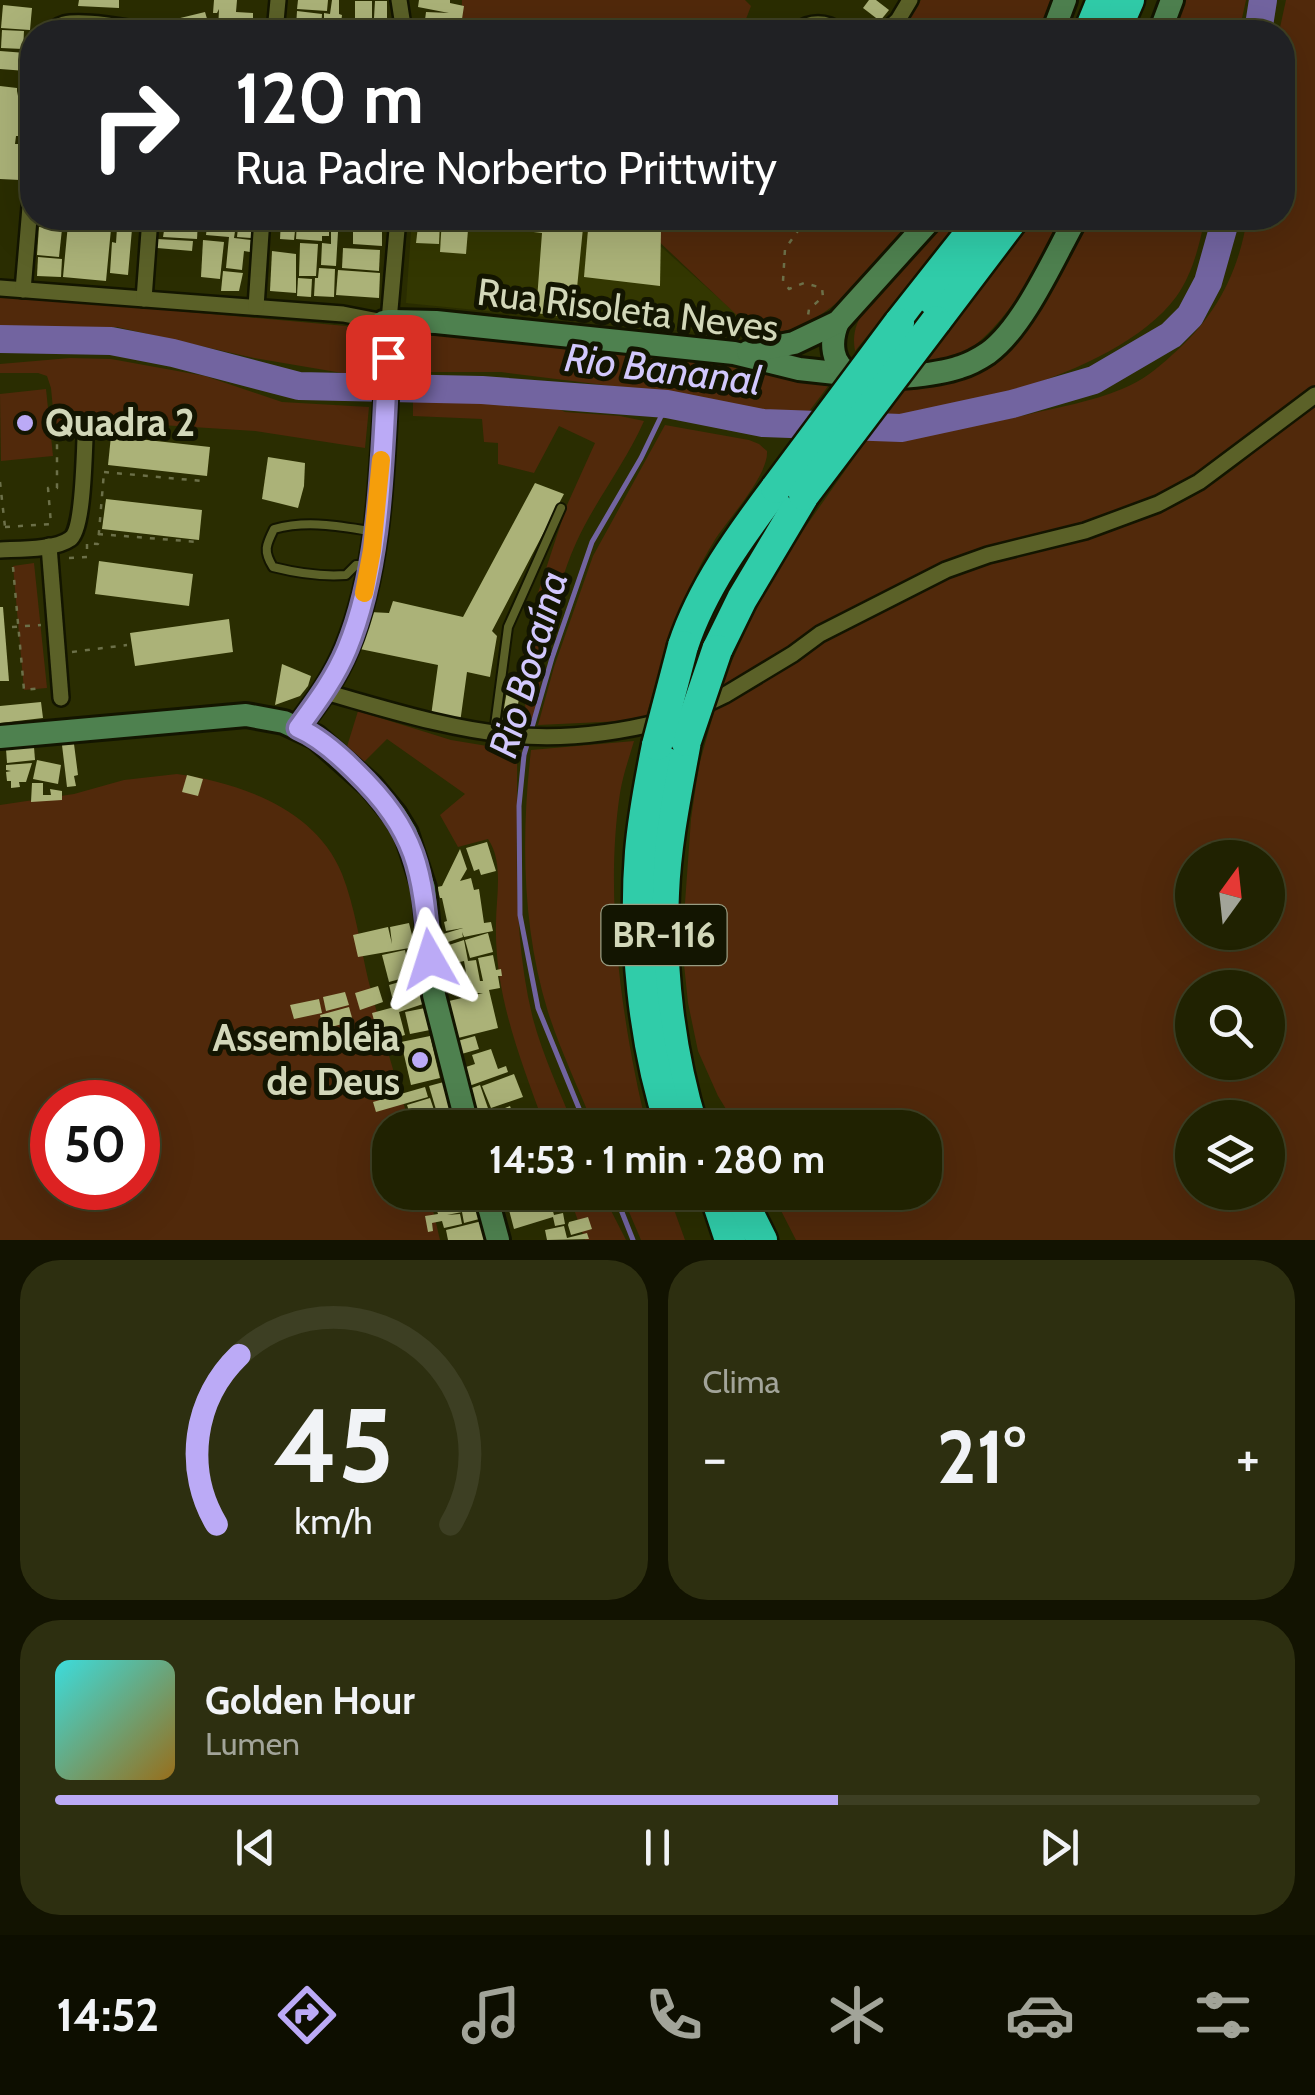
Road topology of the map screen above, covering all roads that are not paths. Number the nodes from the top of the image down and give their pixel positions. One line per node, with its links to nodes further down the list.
1 (28, 230): 10 (street)
2 (149, 230): 11 (street)
3 (261, 230): 12 (street)
4 (397, 230): 14 (street)
5 (921, 230): 13 (main road)
6 (973, 230): 19 (highway, BR-116, bridge)
7 (1005, 230): 19 (highway, BR-116, bridge)
8 (1069, 230): 16 (main road, Rua Risoleta Neves)
9 (0, 288): 10 (street, Rua Risoleta Neves)
10 (22, 290): 11 (street, Rua Risoleta Neves)
11 (144, 299): 12 (street, Rua Risoleta Neves)
12 (256, 307): 14 (street, Rua Risoleta Neves)
13 (838, 322): 15 (main road); 16 (main road)
14 (389, 334): 15 (main road, Rua Risoleta Neves); 21 (main road)
15 (734, 353): 16 (main road, Rua Risoleta Neves)
16 (854, 375)
17 (1315, 395): 28 (street)
18 (85, 440): 23 (street)
19 (790, 491): 30 (highway, BR-116, bridge); 30 (highway, BR-116, bridge)
20 (562, 508): 28 (lane)
21 (374, 532): 24 (main road); 24 (lane)
22 (0, 550): 23 (street)
23 (53, 552): 26 (street)
24 (370, 565): 25 (main road)
25 (325, 692): 27 (main road); 28 (street)
26 (62, 706): 27 (main road); 29 (main road)
27 (298, 728): 32 (main road)
28 (494, 733)
29 (0, 737)
30 (672, 743): 31 (highway, BR-116); 33 (highway, BR-116)
31 (679, 1077): 34 (highway, BR-116); 35 (highway)
32 (463, 1110)
33 (667, 1110)
34 (688, 1110)
35 (696, 1110)
36 (490, 1210): 40 (main road)
37 (698, 1210): 41 (highway)
38 (720, 1210): 42 (highway)
39 (747, 1210): 43 (highway)
40 (498, 1240)
41 (708, 1240)
42 (730, 1240)
43 (762, 1240)

